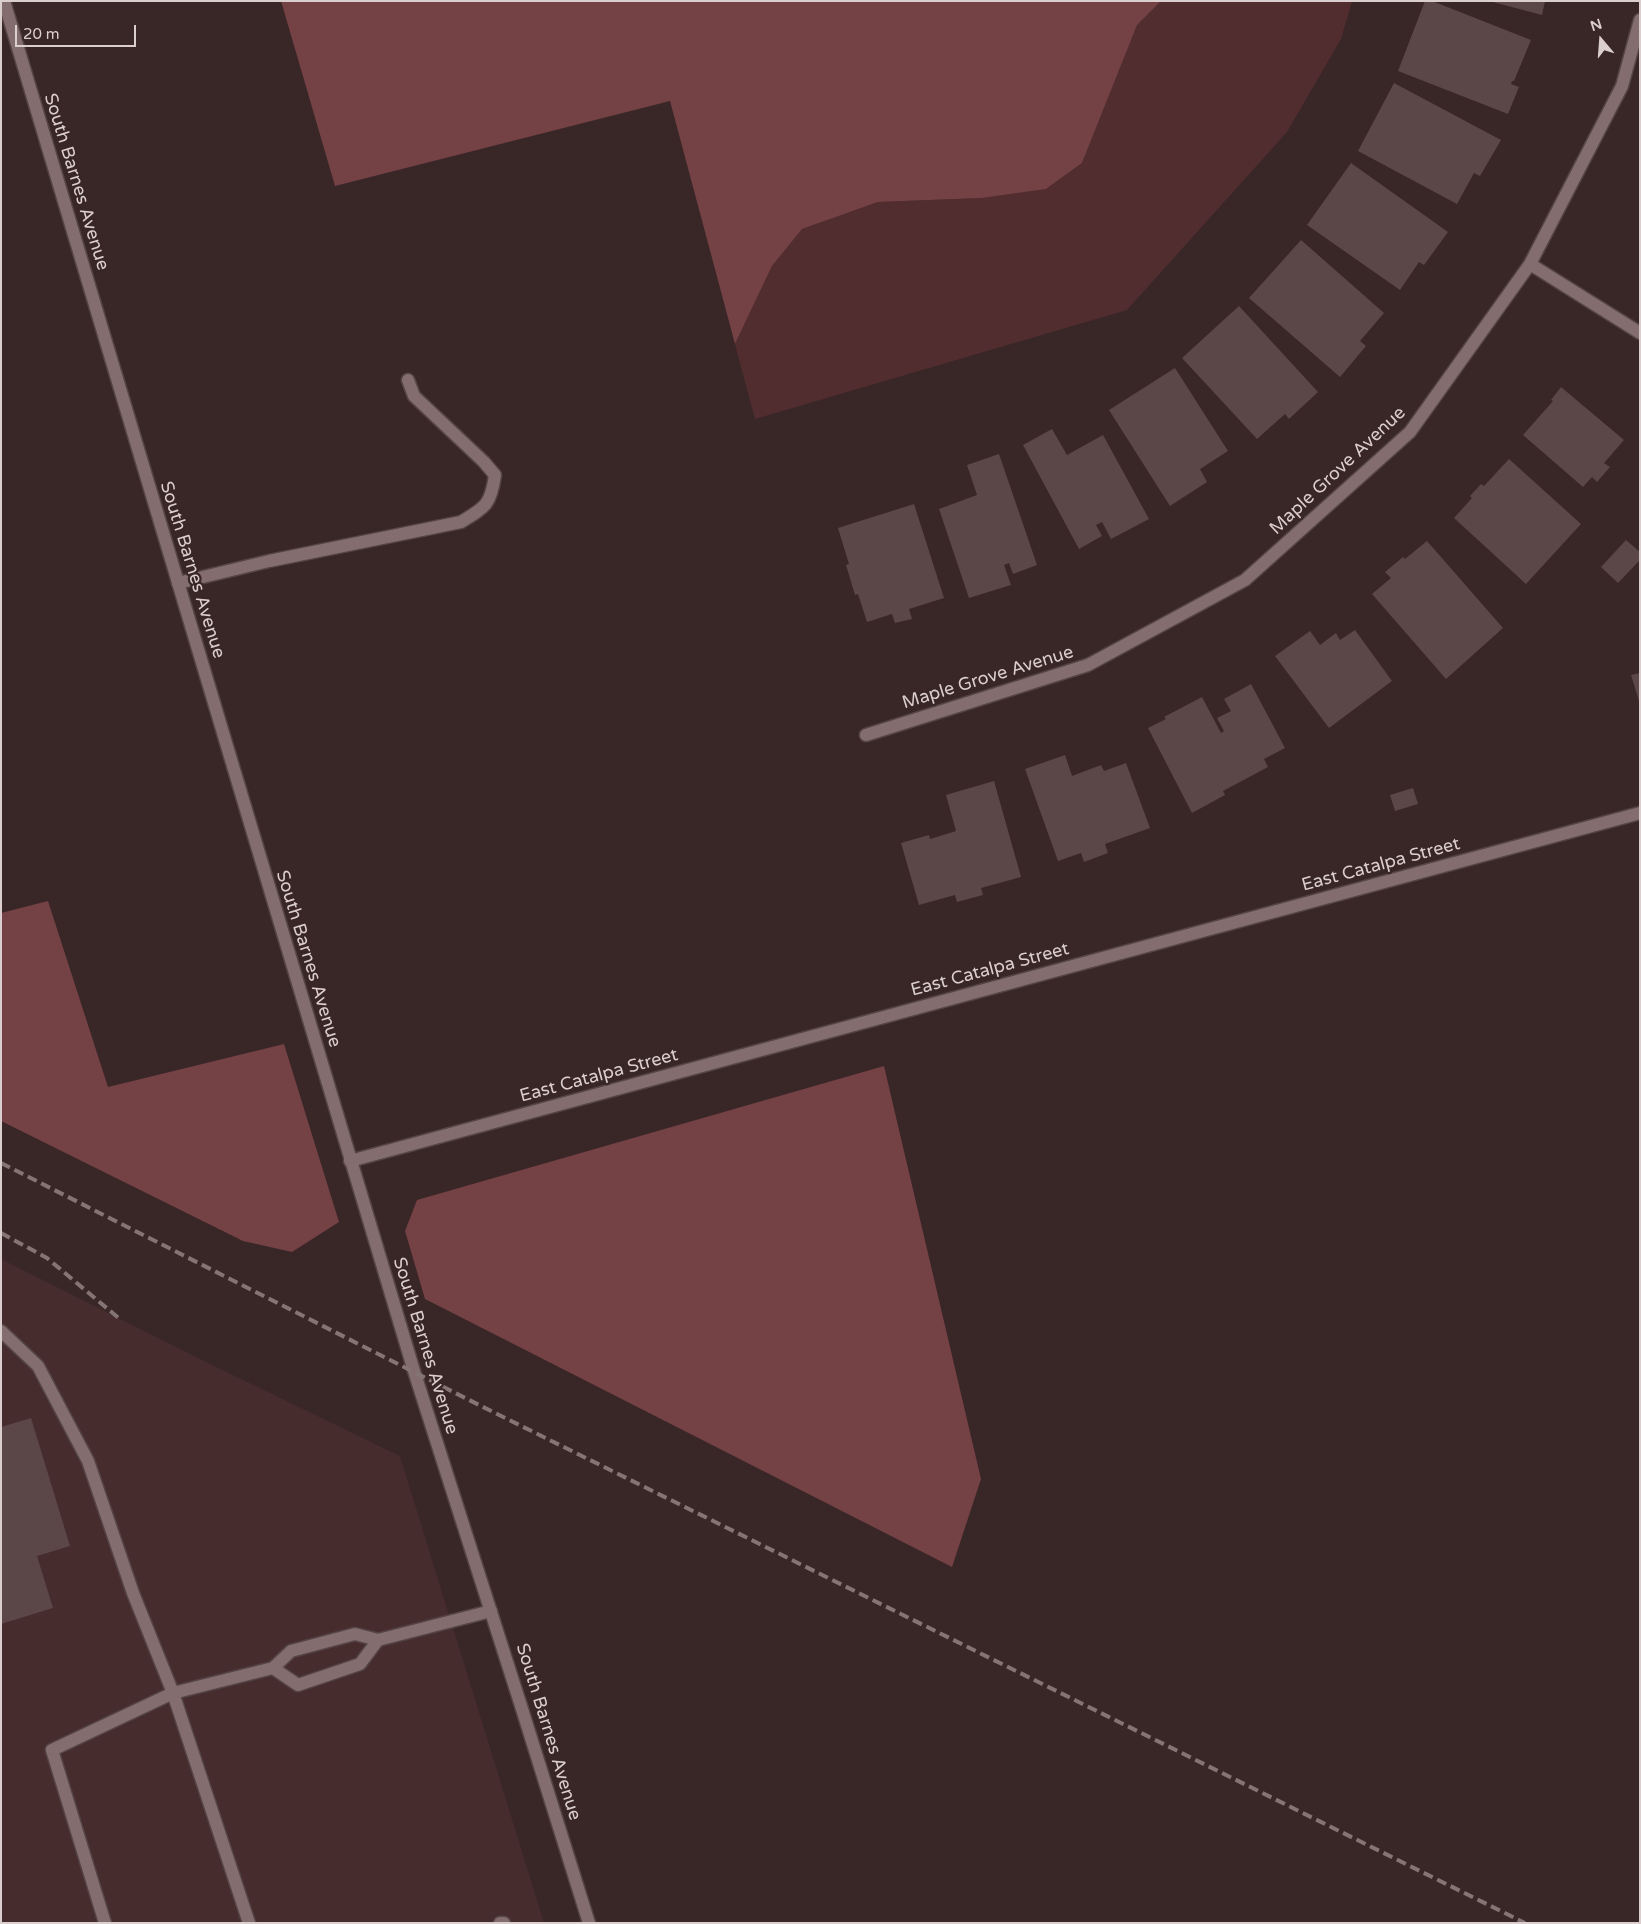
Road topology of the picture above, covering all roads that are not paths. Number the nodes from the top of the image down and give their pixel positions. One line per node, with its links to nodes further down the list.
1 (4, 1): 6 (street, South Barnes Avenue)
2 (1640, 20): 3 (street, Maple Grove Avenue)
3 (1530, 264): 4 (street); 7 (street, Maple Grove Avenue)
4 (1640, 333)
5 (408, 380): 6 (street)
6 (178, 583): 9 (street, South Barnes Avenue)
7 (866, 735)
8 (1640, 813): 9 (street, East Catalpa Street)
9 (350, 1161): 11 (street, South Barnes Avenue)
10 (1, 1330): 14 (street)
11 (491, 1611): 12 (street); 19 (street, South Barnes Avenue)
12 (378, 1640): 13 (street); 13 (street)
13 (273, 1668): 14 (street)
14 (173, 1693): 15 (street); 16 (street)
15 (105, 1923)
16 (250, 1923)
17 (500, 1923): 18 (street)
18 (504, 1923)
19 (589, 1923)

